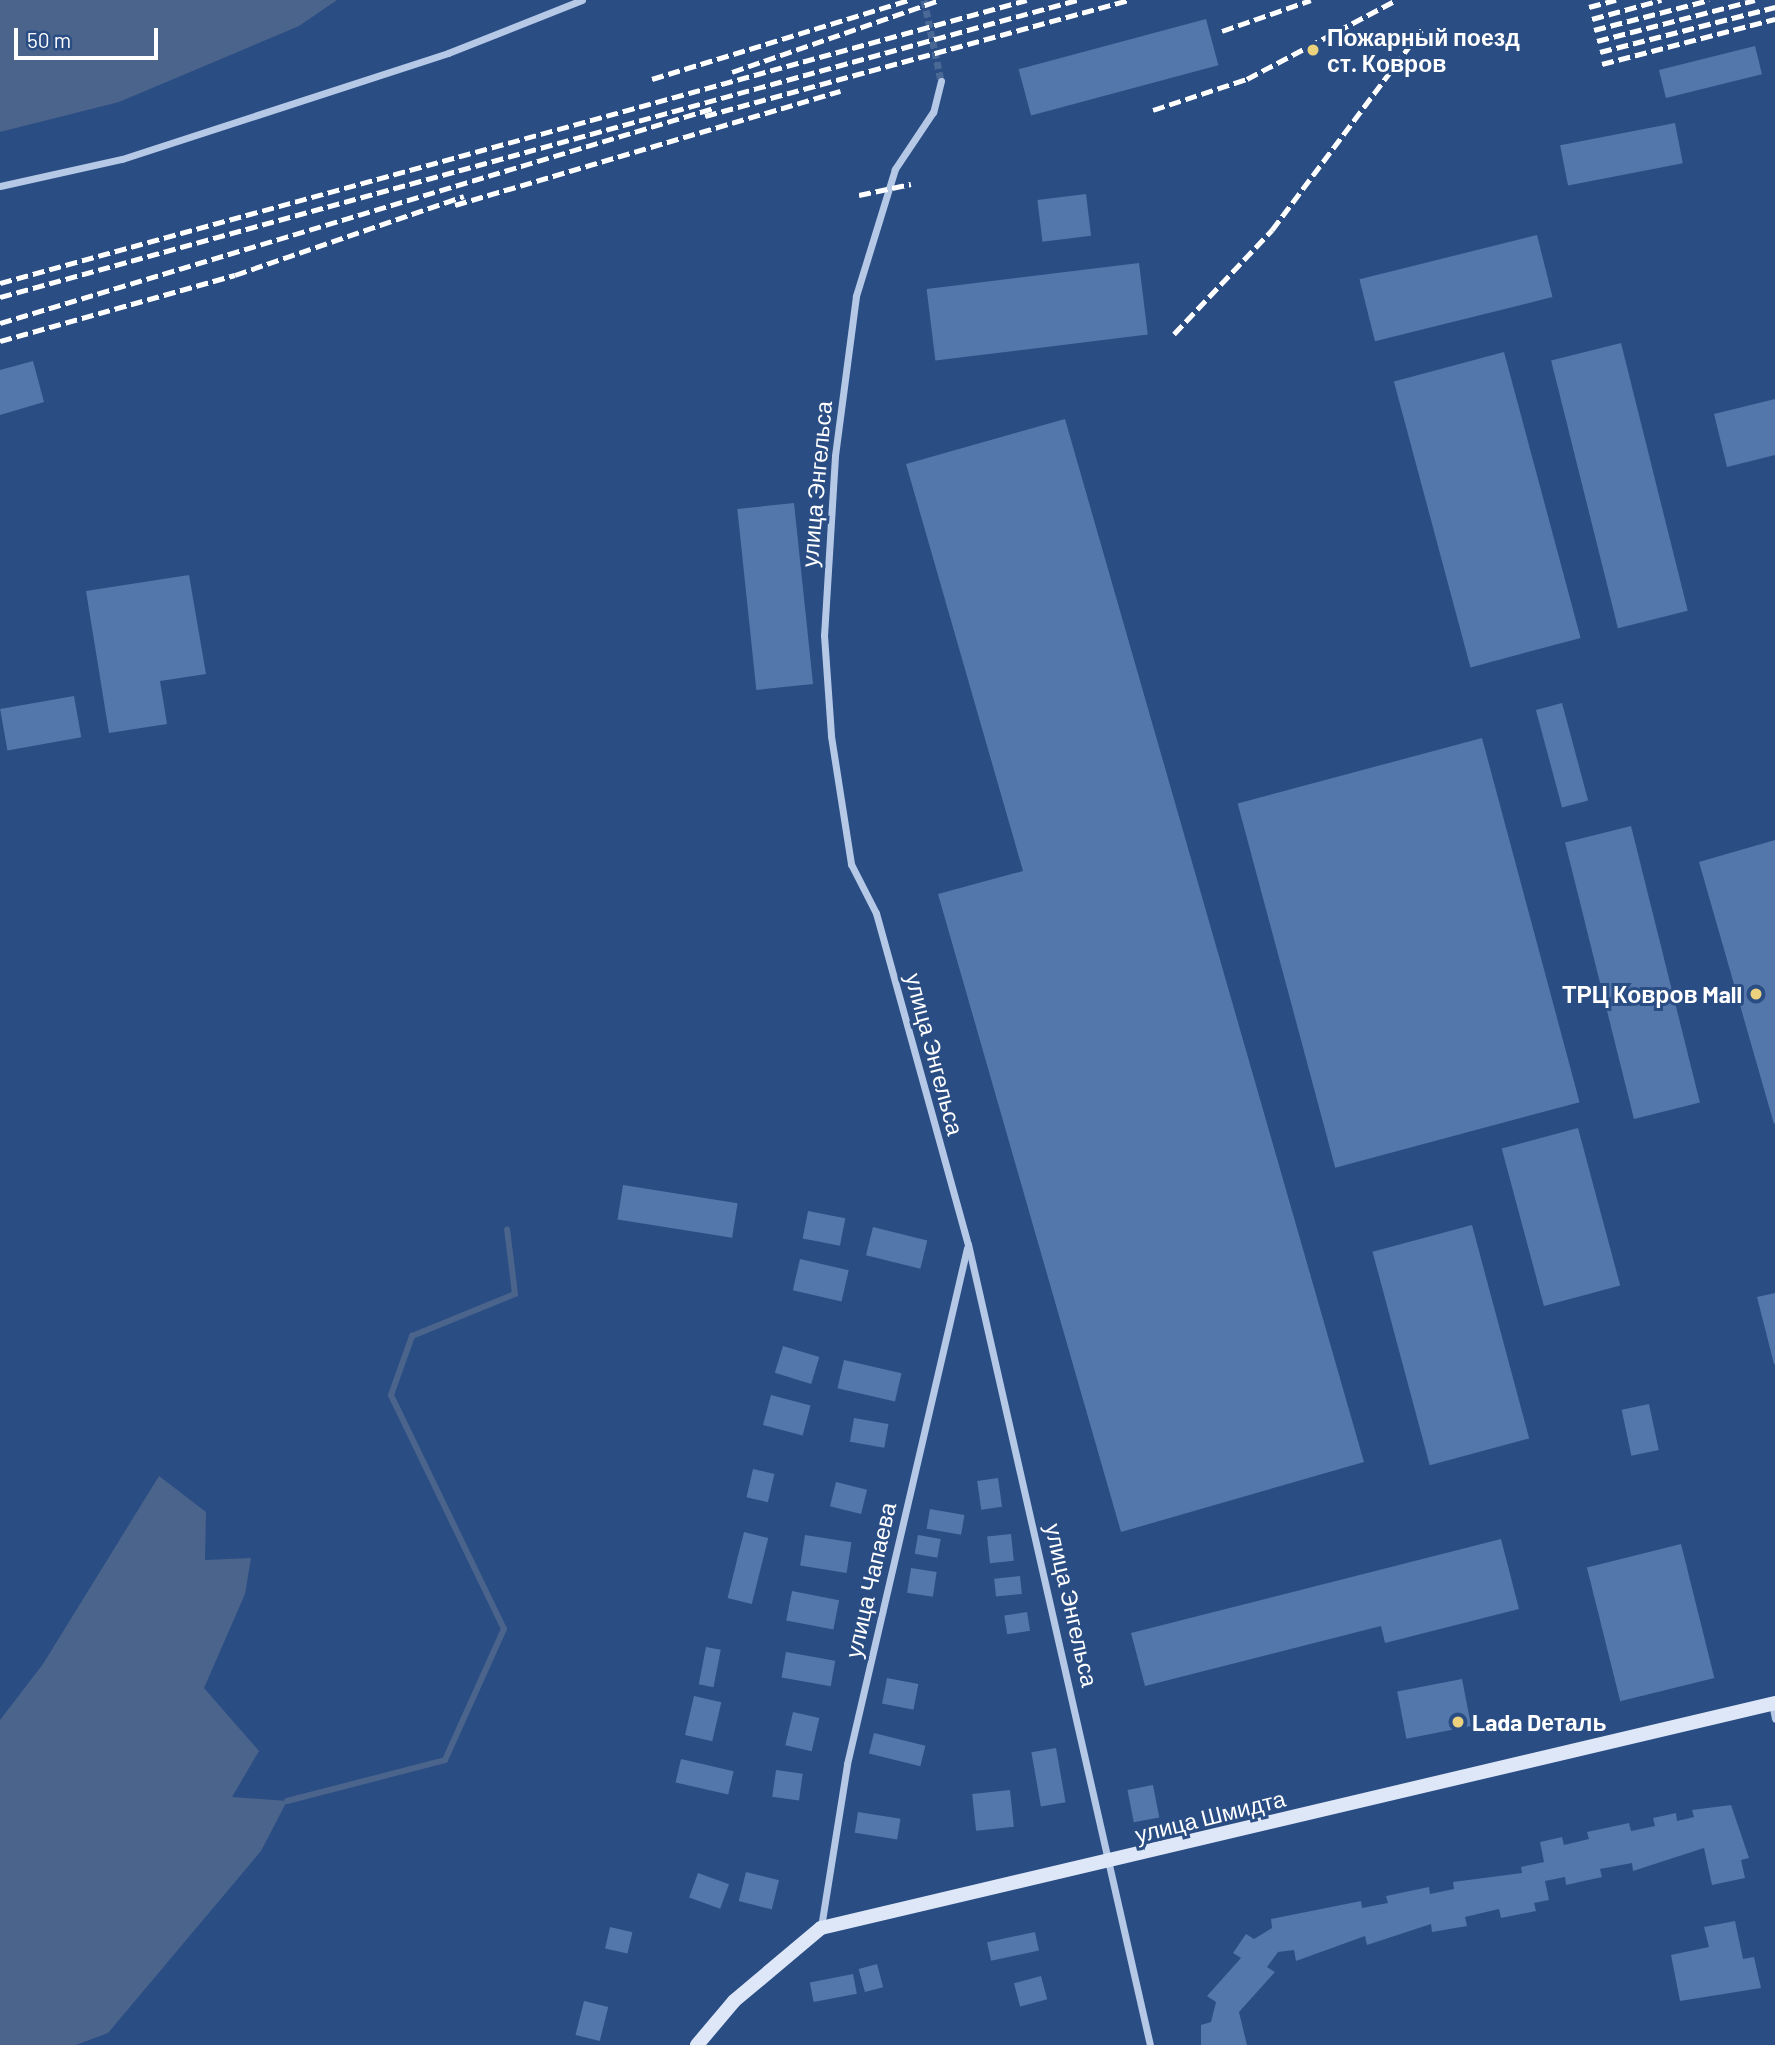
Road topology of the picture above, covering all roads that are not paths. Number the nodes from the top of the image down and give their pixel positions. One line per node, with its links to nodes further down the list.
1 (582, 0): 3 (street)
2 (941, 81): 4 (street, улица Энгельса)
3 (0, 186)
4 (968, 1244): 7 (street, улица Энгельса); 8 (street, улица Чапаева)
5 (1774, 1703): 6 (street); 7 (main road, улица Шмидта)
6 (1775, 1718)
7 (1109, 1863): 8 (main road, улица Шмидта); 10 (street, улица Энгельса)
8 (821, 1928): 9 (main road, улица Шмидта)
9 (697, 2045)
10 (1150, 2045)

